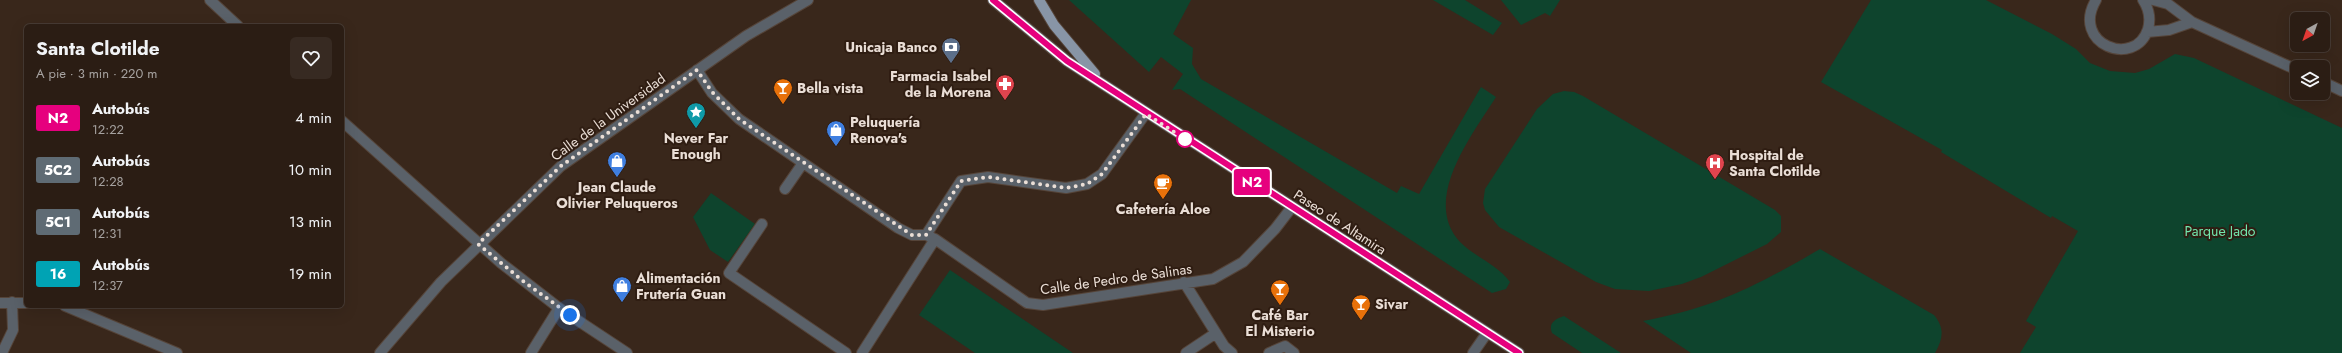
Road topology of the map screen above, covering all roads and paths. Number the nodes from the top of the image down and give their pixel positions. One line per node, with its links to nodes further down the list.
1 (210, 0): 9 (street)
2 (808, 0): 12 (street, Calle de la Universidad)
3 (994, 0): 13 (main road, Paseo de Altamira)
4 (1039, 0): 13 (main road, Paseo de Altamira)
5 (2096, 0): 10 (street)
6 (2143, 0): 10 (street)
7 (2153, 0): 8 (street)
8 (2192, 22): 10 (street); 11 (street)
9 (236, 24)
10 (2147, 32)
11 (2290, 67)
12 (697, 70): 18 (street, Calle de Pedro de Salinas); 23 (street, Calle de la Universidad)
13 (1100, 80): 16 (main road, Paseo de Altamira)
14 (2330, 85): 15 (street)
15 (2342, 91)
16 (1146, 114): 20 (main road, Paseo de Altamira); 22 (street)
17 (344, 123): 23 (street)
18 (803, 163): 19 (street); 22 (street, Calle de Pedro de Salinas)
19 (785, 189)
20 (1292, 207): 24 (street, Calle de Pedro de Salinas); 31 (main road, Paseo de Altamira)
21 (762, 224): 37 (street)
22 (931, 237): 24 (street, Calle de Pedro de Salinas); 38 (street)
23 (478, 244): 29 (street); 34 (street, Calle de la Universidad)
24 (1184, 282): 30 (street)
25 (12, 302): 26 (street); 27 (street); 32 (street)
26 (24, 302)
27 (0, 303)
28 (70, 308): 33 (street)
29 (559, 308): 35 (street); 36 (street)
30 (1216, 333): 39 (street); 40 (street)
31 (1487, 333): 43 (street); 44 (main road, Paseo de Altamira)
32 (2, 353)
33 (176, 353)
34 (380, 353)
35 (531, 353)
36 (627, 353)
37 (846, 353)
38 (862, 353)
39 (1186, 353)
40 (1232, 353)
41 (1269, 353): 42 (street)
42 (1294, 353)
43 (1474, 353)
44 (1519, 353)

